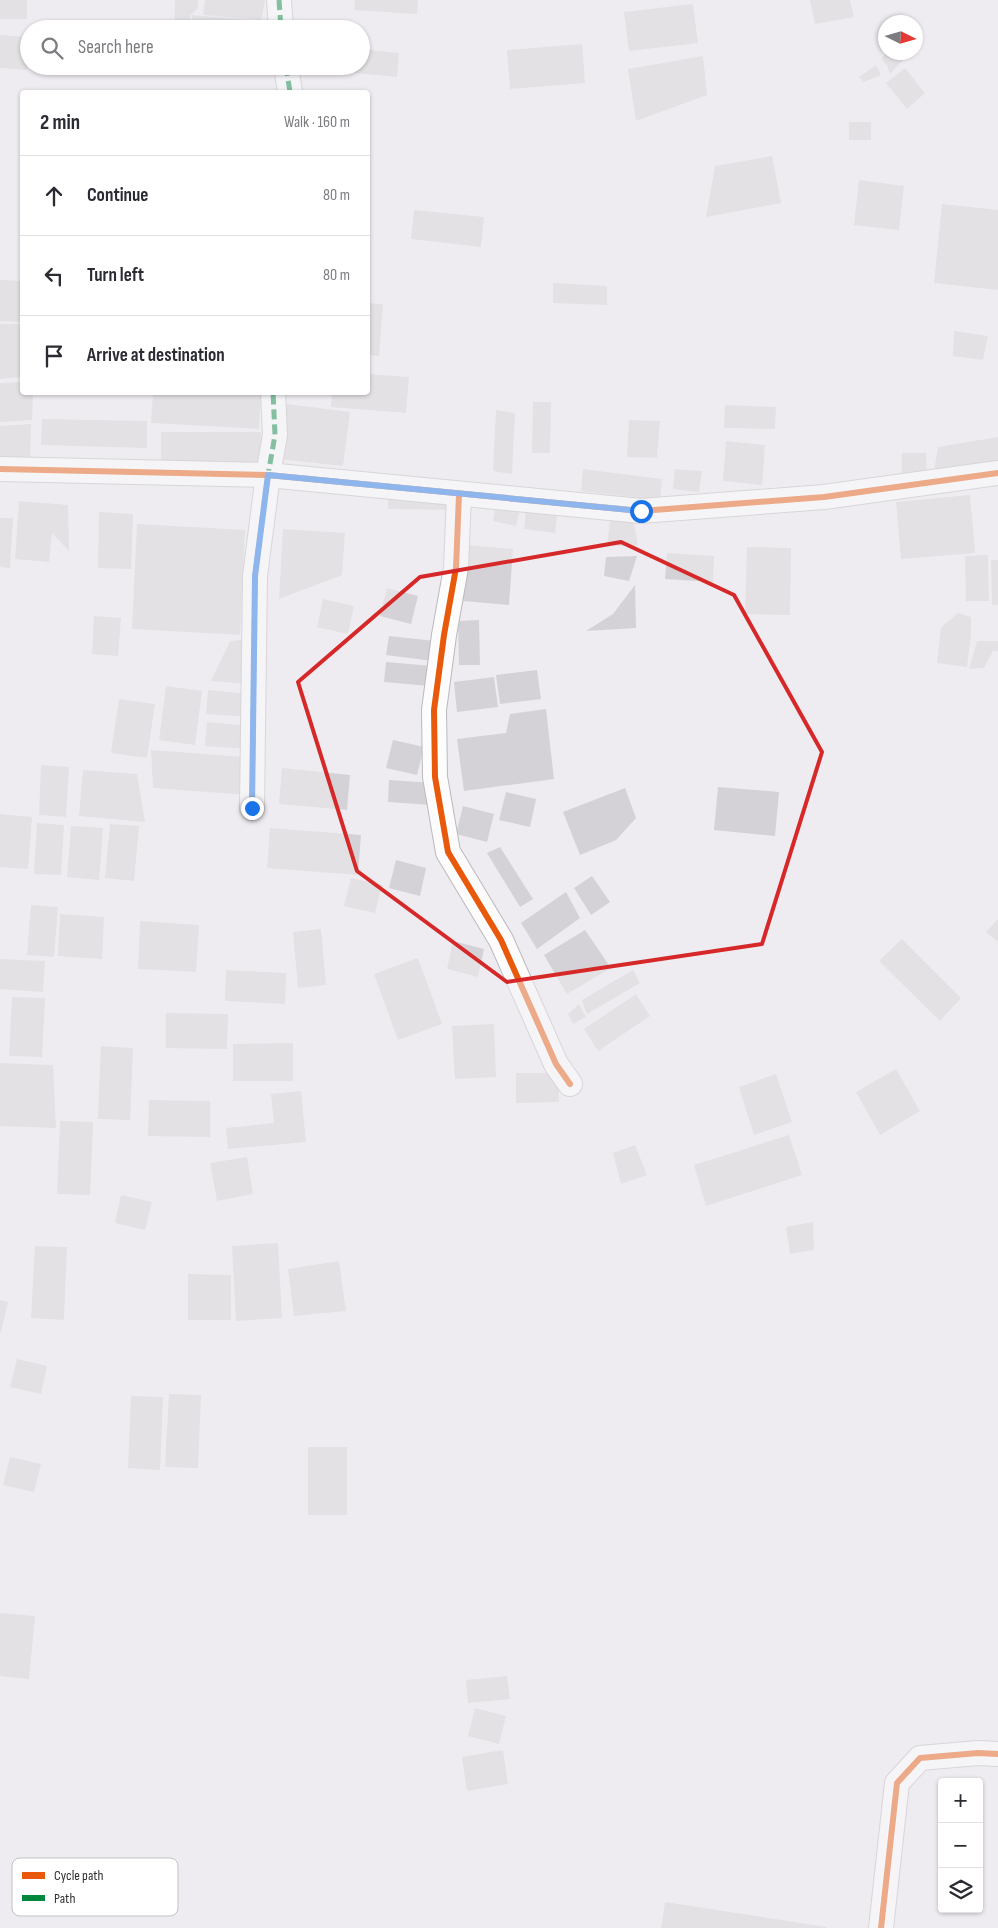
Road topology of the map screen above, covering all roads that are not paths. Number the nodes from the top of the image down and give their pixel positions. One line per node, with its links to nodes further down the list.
1 (279, 0): 2 (street)
2 (280, 20)
3 (287, 75): 4 (street)
4 (290, 90)
5 (273, 395): 8 (street)
6 (0, 469): 8 (street)
7 (998, 473): 9 (street)
8 (268, 475): 9 (street); 10 (street)
9 (459, 494): 11 (street)
10 (252, 808)
11 (570, 1084)
12 (998, 1754): 13 (street)
13 (881, 1928)

